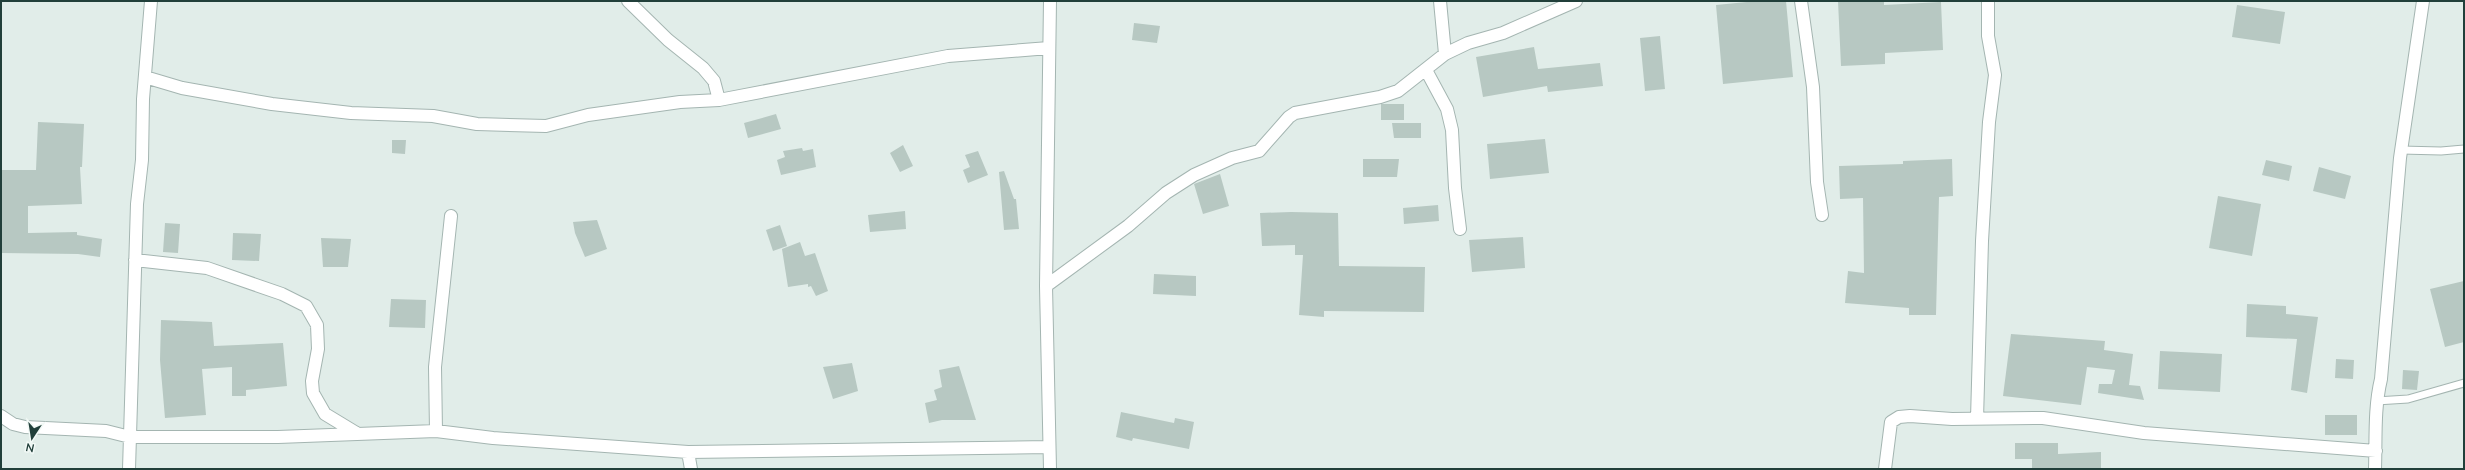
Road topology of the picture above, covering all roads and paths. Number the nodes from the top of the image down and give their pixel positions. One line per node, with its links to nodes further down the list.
1 (151, 1): 12 (street)
2 (628, 1): 13 (street)
3 (1050, 1): 9 (street)
4 (1440, 1): 10 (street)
5 (1576, 1): 10 (street)
6 (1801, 1): 16 (street)
7 (1988, 1): 24 (street)
8 (2423, 1): 15 (street)
9 (1049, 48): 13 (street); 20 (street)
10 (1445, 54): 11 (street)
11 (1426, 70): 18 (street); 20 (street)
12 (145, 77): 13 (street); 19 (street)
13 (719, 100)
14 (2464, 149): 15 (lane)
15 (2401, 150): 22 (street)
16 (1822, 215)
17 (451, 216): 25 (street)
18 (1460, 229)
19 (135, 260): 26 (street); 27 (street)
20 (1046, 286): 28 (street)
21 (2464, 383): 22 (lane)
22 (2376, 401): 29 (street)
23 (1, 416): 27 (street)
24 (1977, 419): 29 (street); 34 (street)
25 (436, 431): 26 (street); 30 (street)
26 (358, 434): 27 (street)
27 (130, 437): 31 (street)
28 (1049, 448): 30 (street); 33 (street)
29 (2376, 451): 35 (street)
30 (688, 452): 32 (street)
31 (129, 469)
32 (691, 469)
33 (1050, 469)
34 (1885, 469)
35 (2375, 469)

